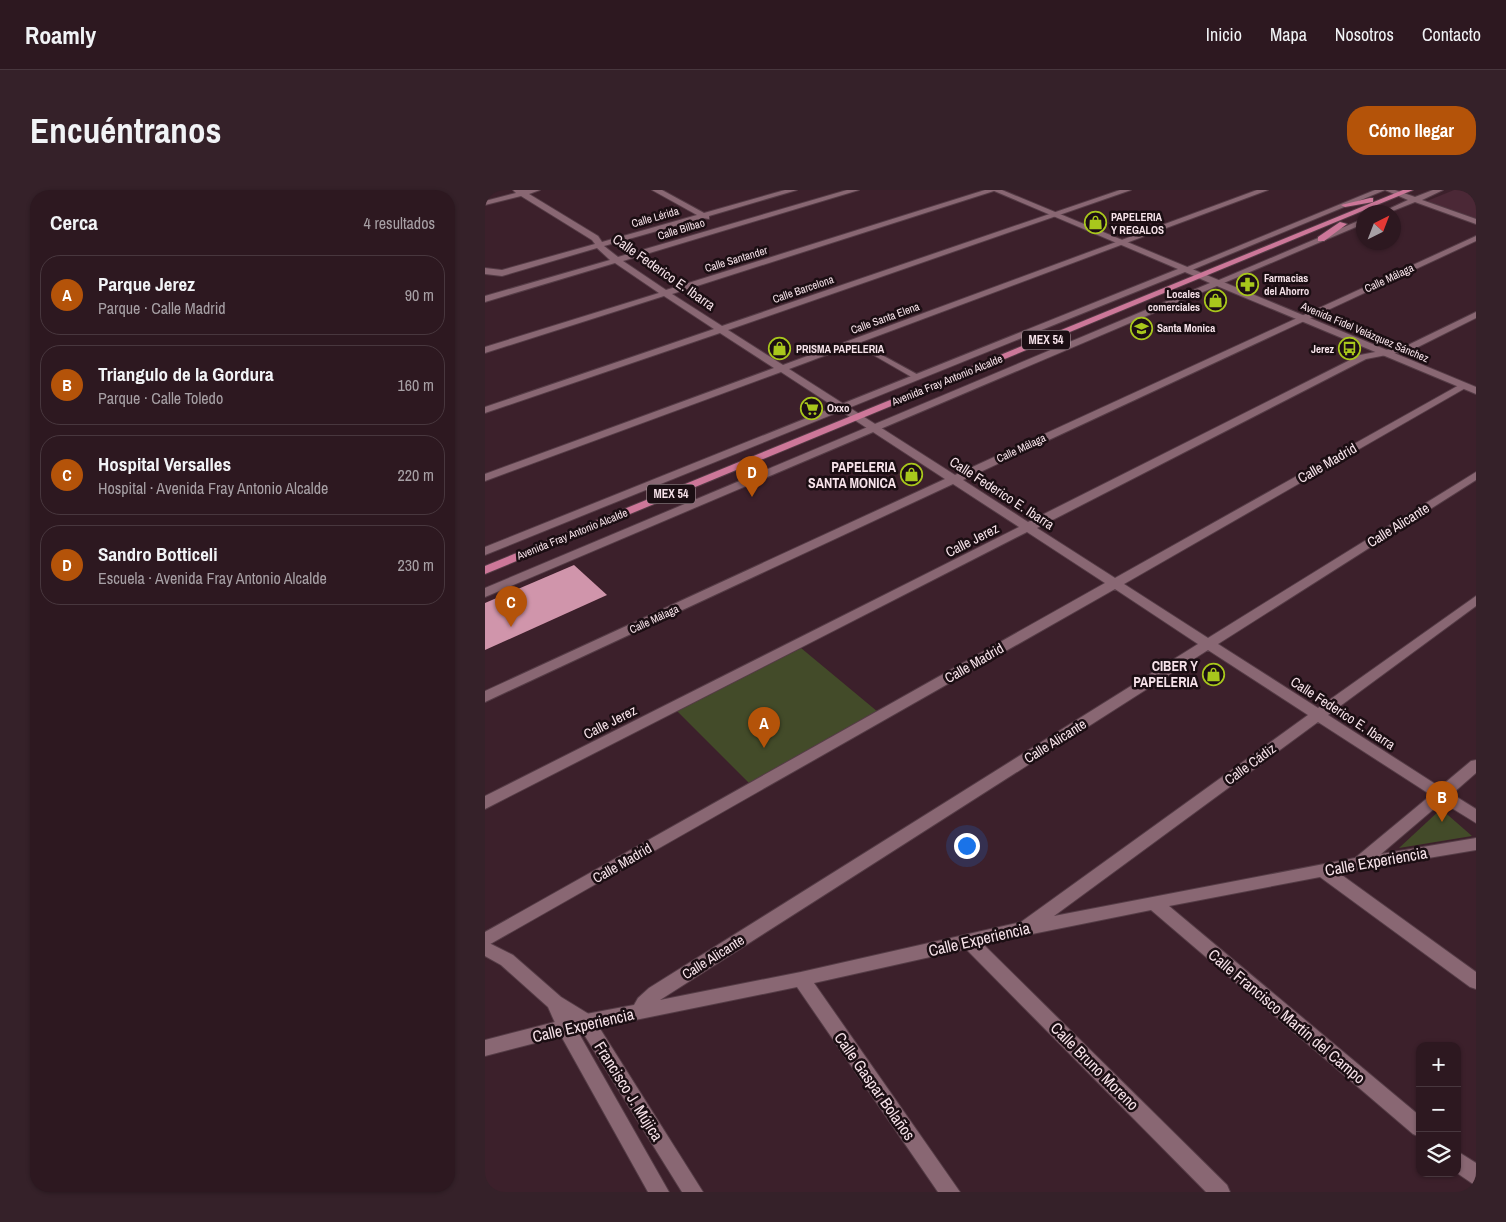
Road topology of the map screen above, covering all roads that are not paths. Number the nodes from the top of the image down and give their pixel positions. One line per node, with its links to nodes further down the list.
1 (536, 190): 12 (street)
2 (656, 190): 23 (street)
3 (795, 190): 15 (street); 23 (street, Calle Lérida)
4 (855, 190): 15 (street, Calle Bilbao)
5 (994, 190): 22 (street, Avenida Fidel Velázquez Sánchez); 36 (street, Calle Santander)
6 (1127, 190): 22 (street, Calle Barcelona)
7 (1264, 190): 29 (street, Calle Santa Elena)
8 (1381, 190): 17 (street, Avenida Fray Antonio Alcalde)
9 (1388, 190): 13 (street)
10 (1409, 190): 13 (main road, Avenida Fray Antonio Alcalde / MEX 54)
11 (1439, 190): 14 (street)
12 (520, 192): 16 (street); 30 (street, Calle Federico E. Ibarra)
13 (1400, 194): 14 (street); 17 (main road); 18 (main road, Avenida Fray Antonio Alcalde / MEX 54)
14 (1416, 199): 19 (street); 24 (street)
15 (817, 201): 26 (street, Calle Bilbao)
16 (485, 203)
17 (1345, 205): 32 (street, Avenida Fray Antonio Alcalde)
18 (1374, 205)
19 (1401, 205)
20 (1356, 212): 34 (main road, Avenida Fray Antonio Alcalde / MEX 54)
21 (1356, 214): 28 (main road)
22 (1054, 215): 29 (street, Avenida Fidel Velázquez Sánchez); 40 (street, Calle Barcelona)
23 (703, 216): 26 (street); 30 (street, Calle Lérida)
24 (1476, 222)
25 (1356, 224): 28 (street, Avenida Fray Antonio Alcalde)
26 (725, 228): 31 (street, Calle Bilbao)
27 (1476, 238): 39 (street, Calle Málaga)
28 (1321, 239): 35 (street, Avenida Fray Antonio Alcalde)
29 (1120, 243): 32 (street, Avenida Fidel Velázquez Sánchez); 44 (street, Calle Santa Elena)
30 (599, 245): 31 (street, Calle Federico E. Ibarra); 33 (street, Calle Lérida)
31 (618, 260): 36 (street, Calle Federico E. Ibarra); 37 (street, Calle Bilbao)
32 (1184, 270): 34 (street, Avenida Fidel Velázquez Sánchez); 45 (street, Avenida Fray Antonio Alcalde)
33 (485, 271)
34 (1199, 276): 35 (street, Avenida Fidel Velázquez Sánchez); 49 (main road, Avenida Fray Antonio Alcalde / MEX 54)
35 (1215, 283): 39 (street, Avenida Fidel Velázquez Sánchez); 50 (street, Avenida Fray Antonio Alcalde)
36 (665, 293): 40 (street, Calle Federico E. Ibarra); 42 (street, Calle Santander)
37 (485, 299)
38 (1476, 315): 43 (street, Calle Jerez)
39 (1302, 318): 43 (street, Avenida Fidel Velázquez Sánchez); 53 (street, Calle Málaga)
40 (721, 329): 44 (street, Calle Federico E. Ibarra); 48 (street, Calle Barcelona)
41 (858, 344): 45 (lane)
42 (485, 350)
43 (1385, 353): 46 (street, Avenida Fidel Velázquez Sánchez); 54 (street, Calle Jerez)
44 (781, 368): 47 (street, Calle Federico E. Ibarra); 52 (street, Calle Santa Elena)
45 (918, 376): 47 (street, Avenida Fray Antonio Alcalde)
46 (1470, 388): 57 (street, Calle Madrid)
47 (842, 408): 49 (street, Calle Federico E. Ibarra); 55 (street, Avenida Fray Antonio Alcalde)
48 (485, 410)
49 (857, 418): 50 (street, Calle Federico E. Ibarra); 56 (main road, Avenida Fray Antonio Alcalde / MEX 54)
50 (872, 427): 53 (street, Calle Federico E. Ibarra); 58 (street, Avenida Fray Antonio Alcalde)
51 (1476, 475): 60 (street, Calle Alicante)
52 (485, 478)
53 (953, 480): 54 (street, Calle Federico E. Ibarra); 61 (street, Calle Málaga)
54 (1028, 528): 57 (street, Calle Federico E. Ibarra); 65 (street, Calle Jerez)
55 (485, 551)
56 (485, 570)
57 (1115, 584): 60 (street, Calle Federico E. Ibarra); 72 (street, Calle Madrid)
58 (485, 593)
59 (1476, 600): 62 (street, Calle Cádiz)
60 (1209, 644): 62 (street, Calle Federico E. Ibarra); 78 (street, Calle Alicante)
61 (485, 697)
62 (1318, 715): 64 (street, Calle Federico E. Ibarra); 71 (street, Calle Cádiz)
63 (1476, 765): 64 (street)
64 (1441, 794): 66 (street, Calle Federico E. Ibarra); 68 (street)
65 (485, 803)
66 (1476, 816)
67 (1476, 844): 68 (street, Calle Experiencia)
68 (1359, 864): 69 (street, Calle Experiencia)
69 (1323, 870): 70 (street, Calle Experiencia); 76 (street)
70 (1155, 904): 71 (street, Calle Experiencia); 82 (street, Calle Francisco Martín del Campo)
71 (1025, 928): 73 (street, Calle Experiencia)
72 (485, 940)
73 (969, 941): 75 (street, Calle Experiencia); 88 (street, Calle Bruno Moreno)
74 (485, 948): 77 (street, Francisco J. Mújica)
75 (801, 979): 78 (street, Calle Experiencia); 87 (street, Calle Gaspar Bolaños)
76 (1476, 982)
77 (555, 1002): 79 (street, Francisco J. Mújica); 80 (street, Francisco J. Mújica)
78 (640, 1012): 79 (street, Calle Experiencia)
79 (585, 1022): 80 (street, Calle Experiencia); 86 (street, Francisco J. Mújica)
80 (566, 1028): 81 (street, Calle Experiencia); 85 (street, Francisco J. Mújica)
81 (485, 1048)
82 (1416, 1125)
83 (1461, 1163): 84 (street)
84 (1476, 1176)
85 (659, 1192)
86 (693, 1192)
87 (950, 1192)
88 (1220, 1192)

